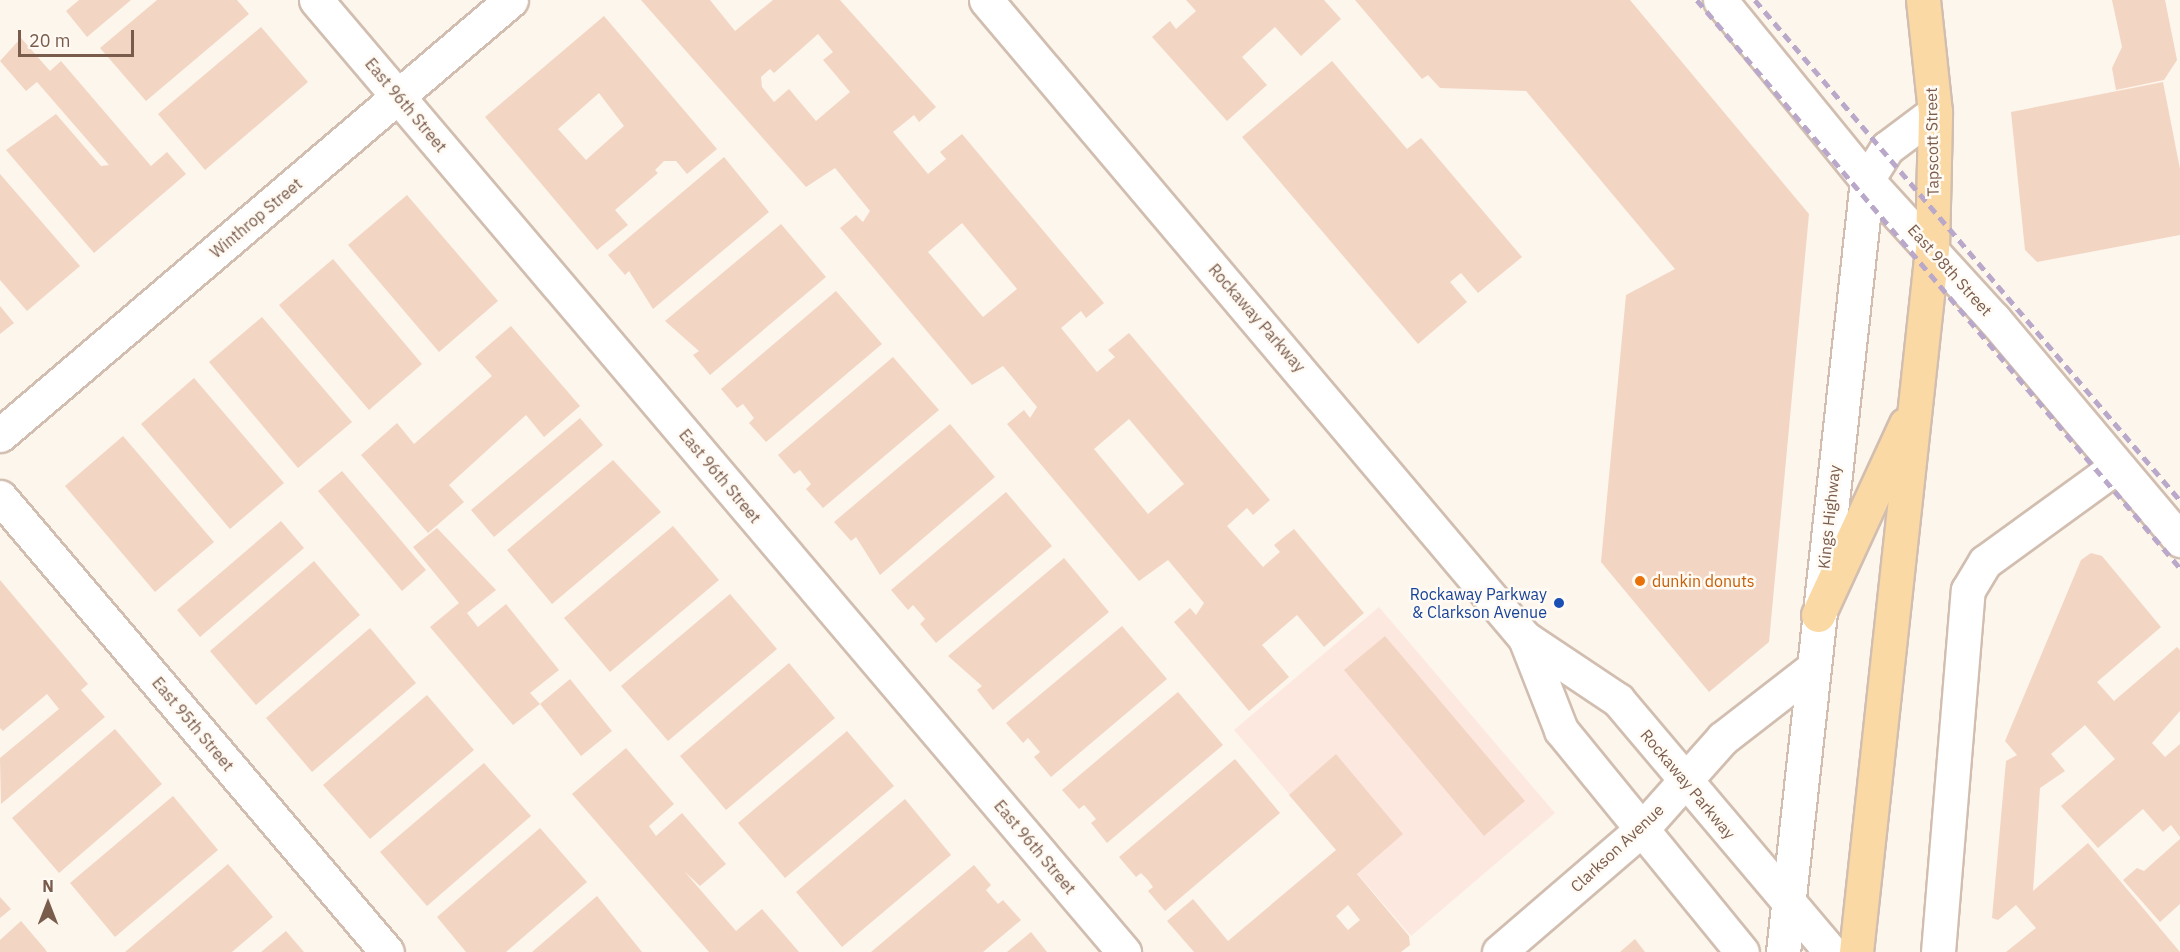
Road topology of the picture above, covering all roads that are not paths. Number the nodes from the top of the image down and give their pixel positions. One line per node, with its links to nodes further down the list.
1 (316, 0): 6 (street, East 96th Street)
2 (511, 0): 6 (street, Winthrop Street)
3 (986, 0): 16 (street, Rockaway Parkway)
4 (1720, 0): 8 (street, East 98th Street)
5 (1923, 0): 7 (main road, Tapscott Street)
6 (399, 97): 11 (street, Winthrop Street); 22 (street, East 96th Street)
7 (1935, 112): 8 (street, Kings Highway); 9 (main road, Tapscott Street)
8 (1867, 180): 9 (street, East 98th Street); 15 (street, Kings Highway)
9 (1932, 249): 10 (main road); 12 (street, East 98th Street)
10 (1917, 401): 15 (main road); 27 (main road)
11 (0, 435)
12 (2117, 466): 14 (street, East 98th Street); 28 (street)
13 (0, 497): 21 (street, East 95th Street)
14 (2180, 540)
15 (1818, 615): 17 (street, Kings Highway)
16 (1525, 638): 18 (street, Rockaway Parkway); 19 (street, Rockaway Parkway)
17 (1812, 669): 18 (street, Clarkson Avenue); 20 (street, Kings Highway)
18 (1685, 781): 19 (street, Clarkson Avenue); 20 (street, Rockaway Parkway)
19 (1641, 830): 23 (street, Clarkson Avenue); 24 (street, Rockaway Parkway)
20 (1787, 901): 25 (street, Kings Highway); 26 (street, Rockaway Parkway)
21 (387, 952)
22 (1124, 952)
23 (1499, 952)
24 (1742, 952)
25 (1784, 952)
26 (1831, 952)
27 (1856, 952)
28 (1938, 952)

